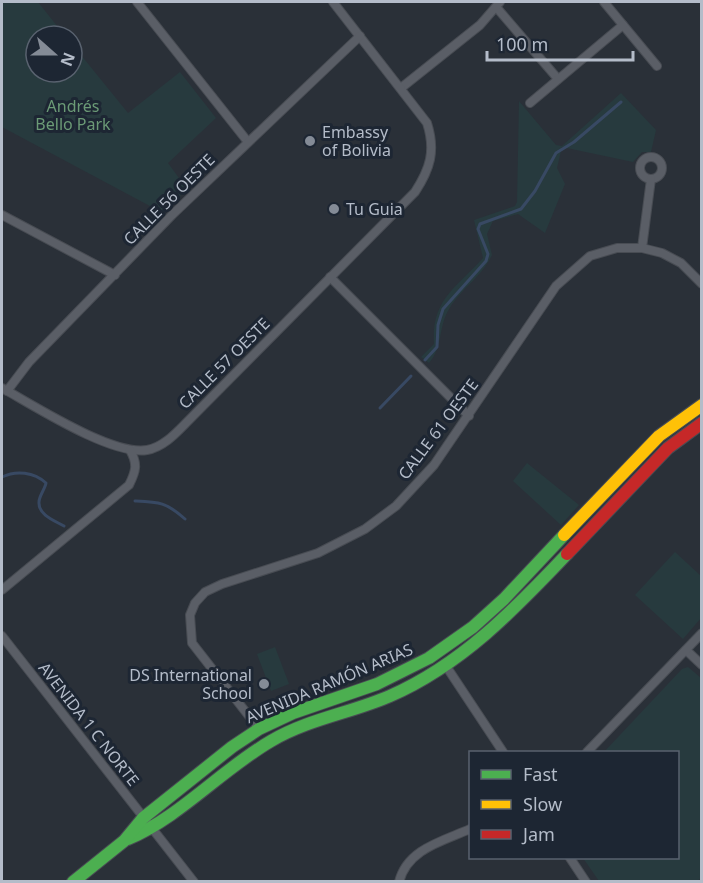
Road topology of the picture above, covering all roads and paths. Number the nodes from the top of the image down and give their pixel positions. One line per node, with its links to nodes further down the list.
1 (137, 2): 11 (street)
2 (333, 2): 6 (street, CALLE 57 OESTE)
3 (604, 2): 5 (street)
4 (499, 4): 8 (street); 9 (street)
5 (623, 25): 7 (street); 8 (street)
6 (360, 36): 9 (street, CALLE 57 OESTE); 11 (street, CALLE 56 OESTE)
7 (657, 66)
8 (558, 79): 10 (street)
9 (401, 88): 16 (street, CALLE 57 OESTE)
10 (530, 103)
11 (248, 142): 15 (street, CALLE 56 OESTE)
12 (651, 179): 14 (street)
13 (2, 215): 15 (street)
14 (642, 248): 17 (street, CALLE 61 OESTE); 20 (street, CALLE 61 OESTE)
15 (115, 275): 18 (street, CALLE 56 OESTE)
16 (330, 277): 20 (street); 22 (street, CALLE 57 OESTE)
17 (702, 284)
18 (4, 389): 22 (street)
19 (702, 405): 23 (main road, AVENIDA RAMÓN ARIAS)
20 (469, 416): 32 (street, CALLE 61 OESTE)
21 (702, 423): 24 (main road, AVENIDA RAMÓN ARIAS)
22 (130, 450): 25 (street)
23 (589, 508): 24 (main road); 28 (main road, AVENIDA RAMÓN ARIAS)
24 (600, 519): 31 (main road, AVENIDA RAMÓN ARIAS)
25 (2, 590)
26 (702, 633): 29 (street)
27 (2, 636): 35 (street, AVENIDA 1 C NORTE)
28 (451, 642): 31 (main road); 32 (main road, AVENIDA RAMÓN ARIAS)
29 (686, 650): 30 (street); 34 (street)
30 (702, 665)
31 (446, 666): 33 (street); 36 (main road, AVENIDA RAMÓN ARIAS)
32 (259, 729): 35 (main road, AVENIDA RAMÓN ARIAS)
33 (501, 751)
34 (588, 751)
35 (143, 818): 36 (street, AVENIDA 1 C NORTE); 38 (main road, AVENIDA RAMÓN ARIAS)
36 (152, 830): 38 (main road, AVENIDA RAMÓN ARIAS); 41 (street, AVENIDA 1 C NORTE)
37 (469, 830): 42 (street)
38 (124, 841): 40 (main road, AVENIDA RAMÓN ARIAS)
39 (571, 859): 43 (street)
40 (72, 882)
41 (194, 882)
42 (399, 882)
43 (586, 882)

